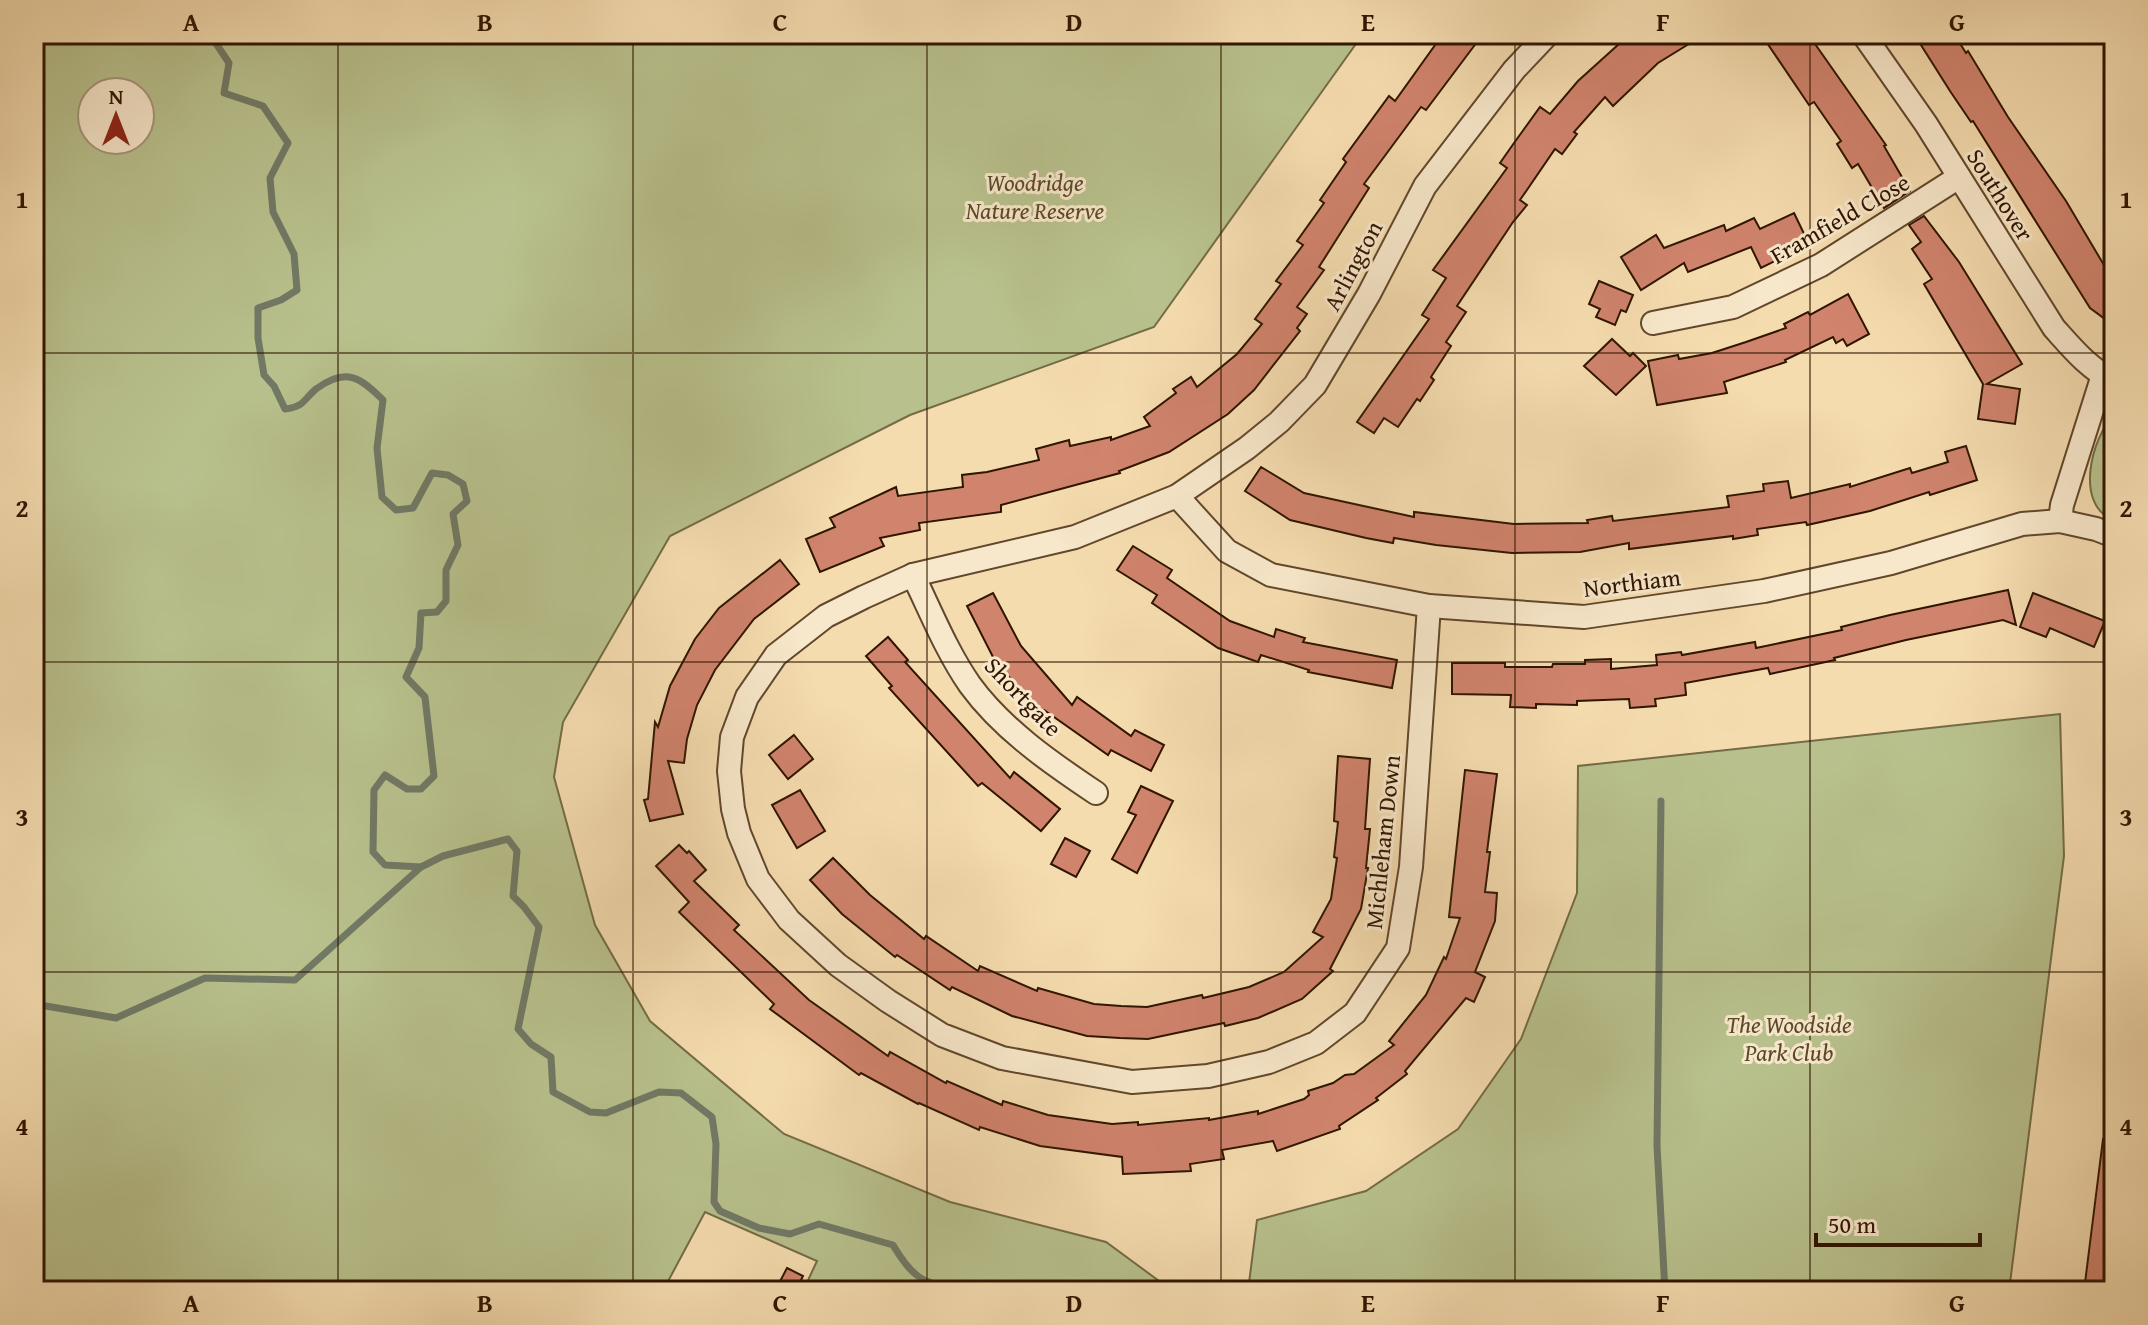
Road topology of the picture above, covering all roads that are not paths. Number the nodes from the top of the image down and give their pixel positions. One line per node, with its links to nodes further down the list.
1 (1548, 34): 6 (street, Arlington)
2 (1863, 34): 3 (street, Southover)
3 (1959, 177): 4 (street, Framfield Close); 5 (street, Southover)
4 (1653, 323)
5 (2108, 378): 7 (street, Southover)
6 (1177, 496): 9 (street, Michleham Down); 10 (street, Northiam)
7 (2060, 521): 8 (street, Northiam); 10 (street, Northiam)
8 (2114, 536)
9 (913, 575): 10 (street, Michleham Down); 11 (street, Shortgate)
10 (1429, 606)
11 (1096, 793)

